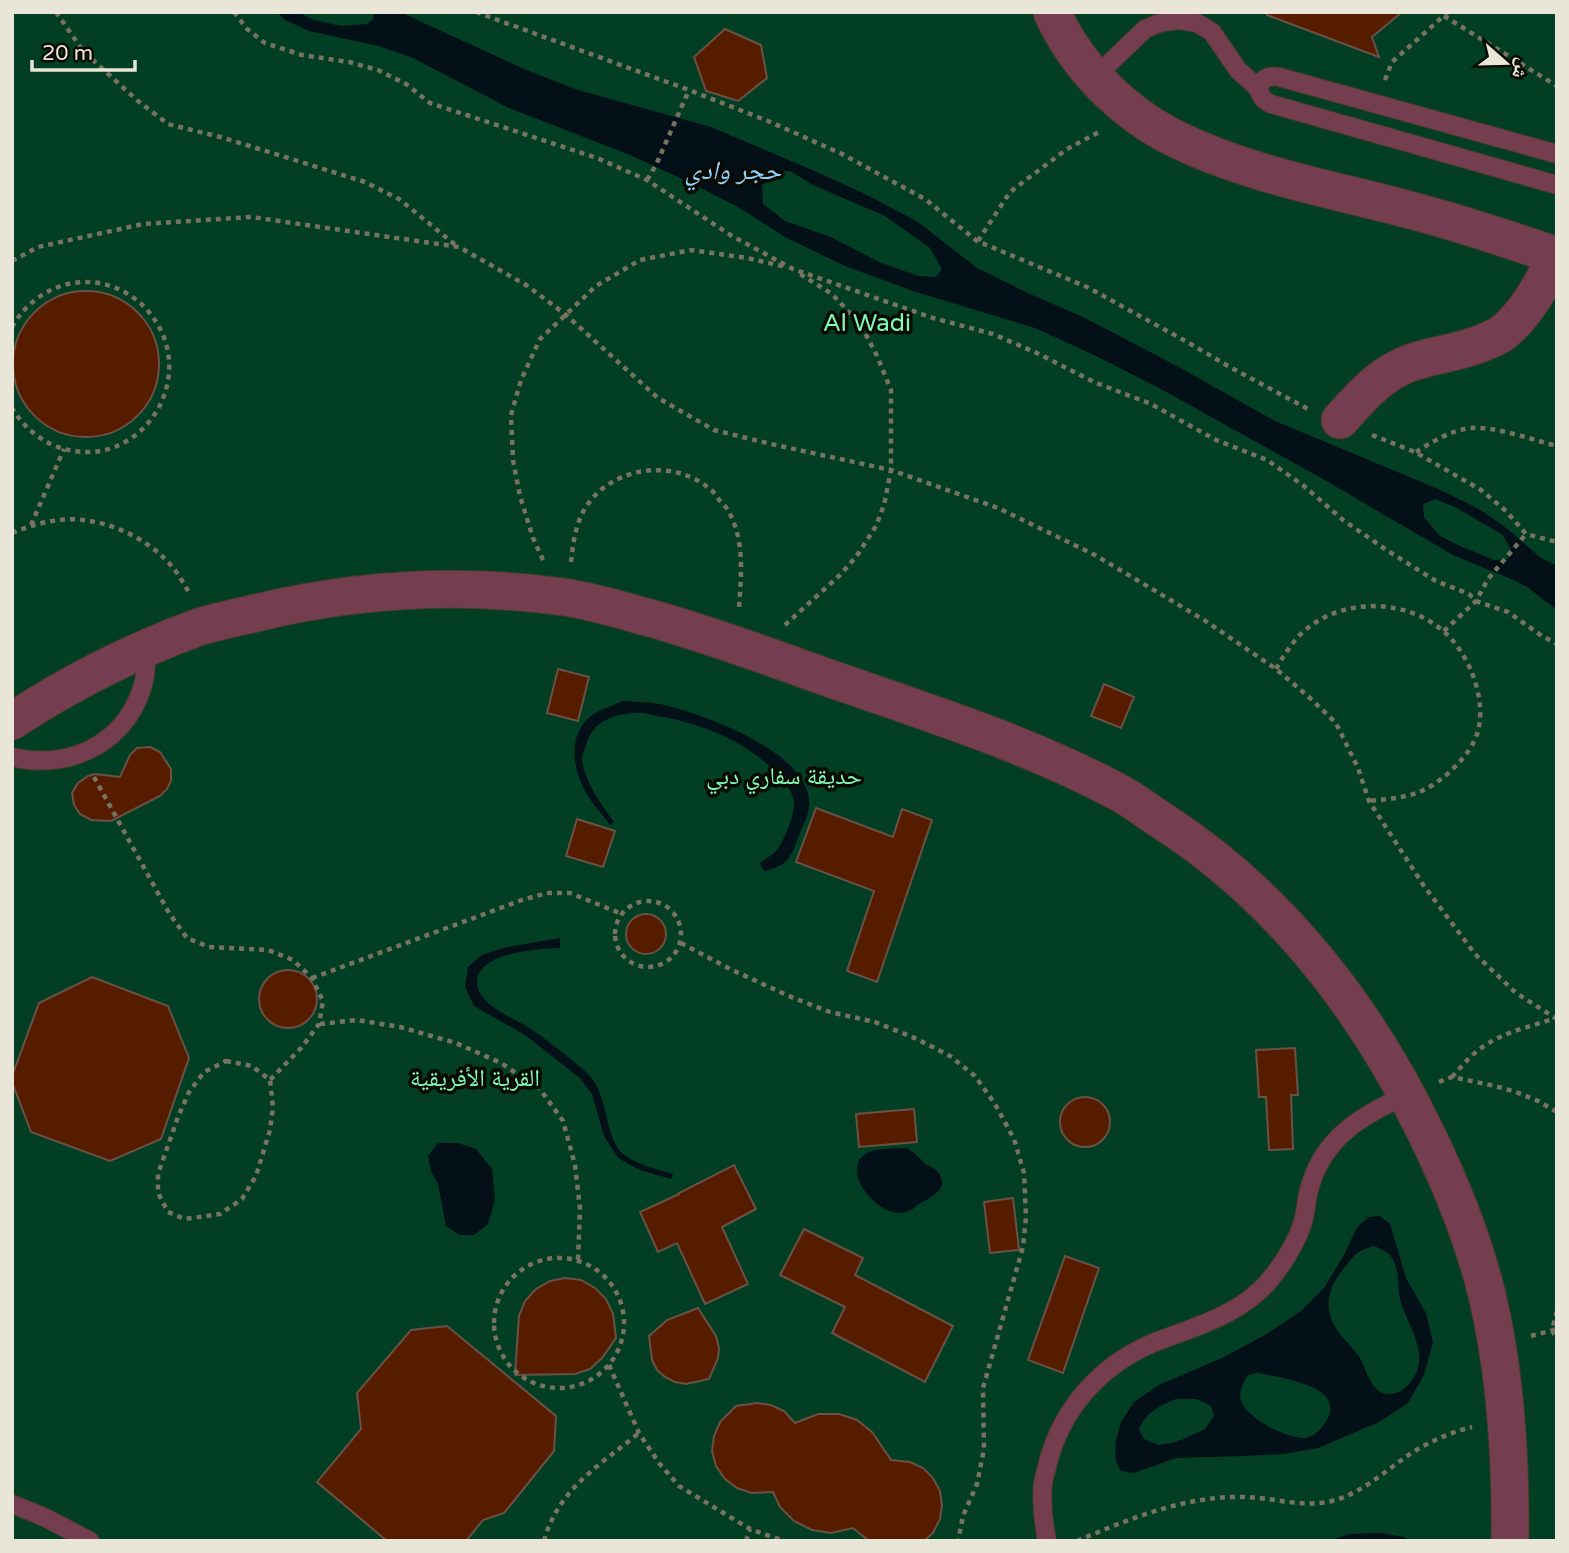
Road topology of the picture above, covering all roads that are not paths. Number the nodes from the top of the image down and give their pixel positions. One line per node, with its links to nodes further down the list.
1 (1052, 12): 2 (street)
2 (1095, 77): 3 (lane); 6 (street)
3 (1259, 89): 4 (lane); 5 (lane)
4 (1557, 155)
5 (1557, 185)
6 (1557, 256): 7 (street)
7 (1340, 420)
8 (146, 648): 9 (street); 10 (lane); 11 (street)
9 (12, 721)
10 (12, 757)
11 (1408, 1094): 14 (lane); 15 (street)
12 (12, 1504): 13 (lane)
13 (90, 1541)
14 (1047, 1541)
15 (1510, 1541)

